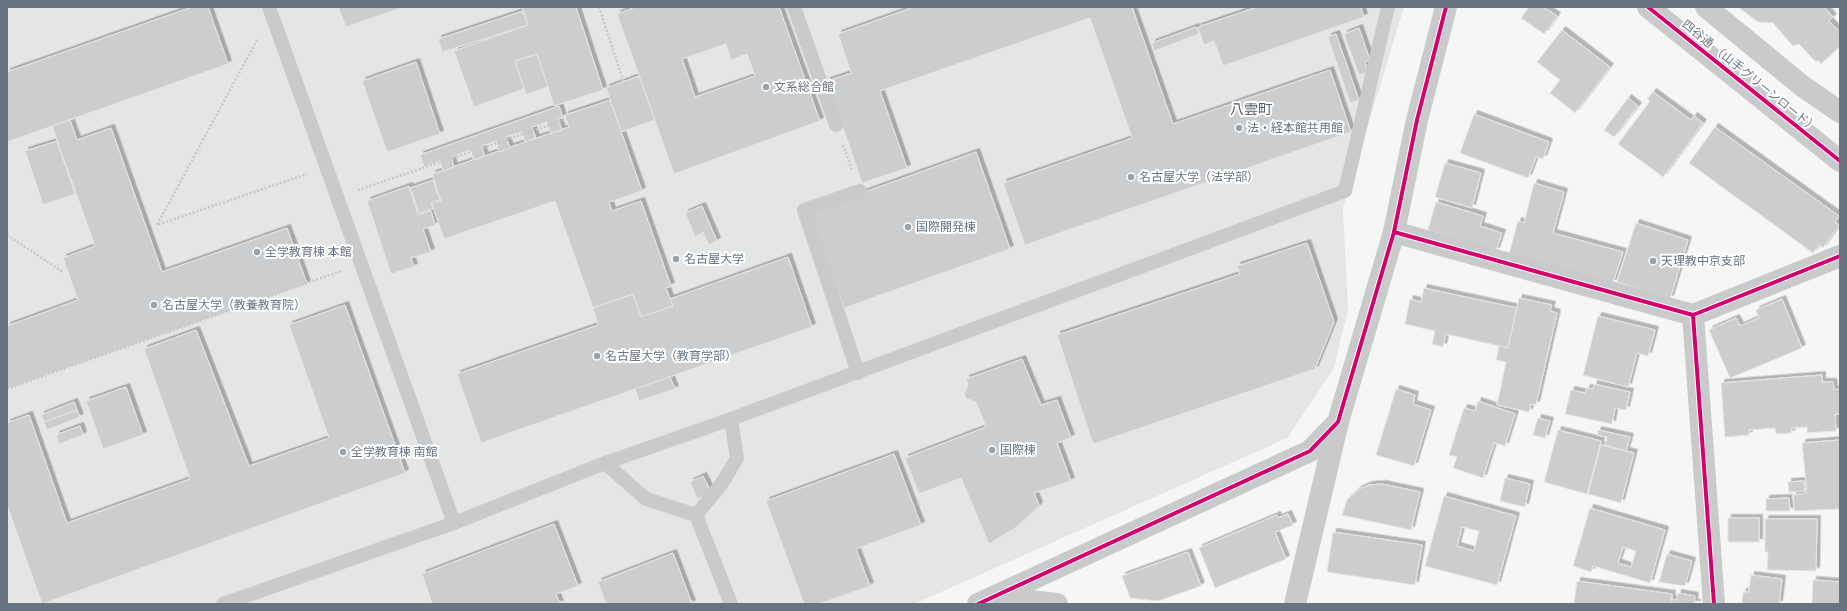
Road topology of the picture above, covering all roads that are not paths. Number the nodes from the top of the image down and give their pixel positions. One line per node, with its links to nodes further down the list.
1 (794, 7): 8 (lane)
2 (1388, 7): 14 (lane)
3 (1446, 7): 11 (street)
4 (1648, 7): 9 (street, 四谷通 （山手グリーンロード）)
5 (1706, 7): 7 (street)
6 (270, 10): 19 (lane)
7 (1840, 112)
8 (836, 125)
9 (1840, 161)
10 (860, 191): 14 (lane)
11 (1394, 232): 13 (street); 16 (street)
12 (1840, 256): 13 (street)
13 (1693, 315): 25 (street)
14 (858, 373): 15 (lane)
15 (731, 419): 17 (lane); 18 (lane)
16 (1338, 422): 20 (street); 24 (street)
17 (605, 463): 18 (lane); 19 (lane)
18 (696, 515): 22 (lane)
19 (454, 523): 21 (lane)
20 (987, 600): 23 (street)
21 (223, 604)
22 (731, 604)
23 (1057, 604)
24 (1294, 604)
25 (1714, 604)

